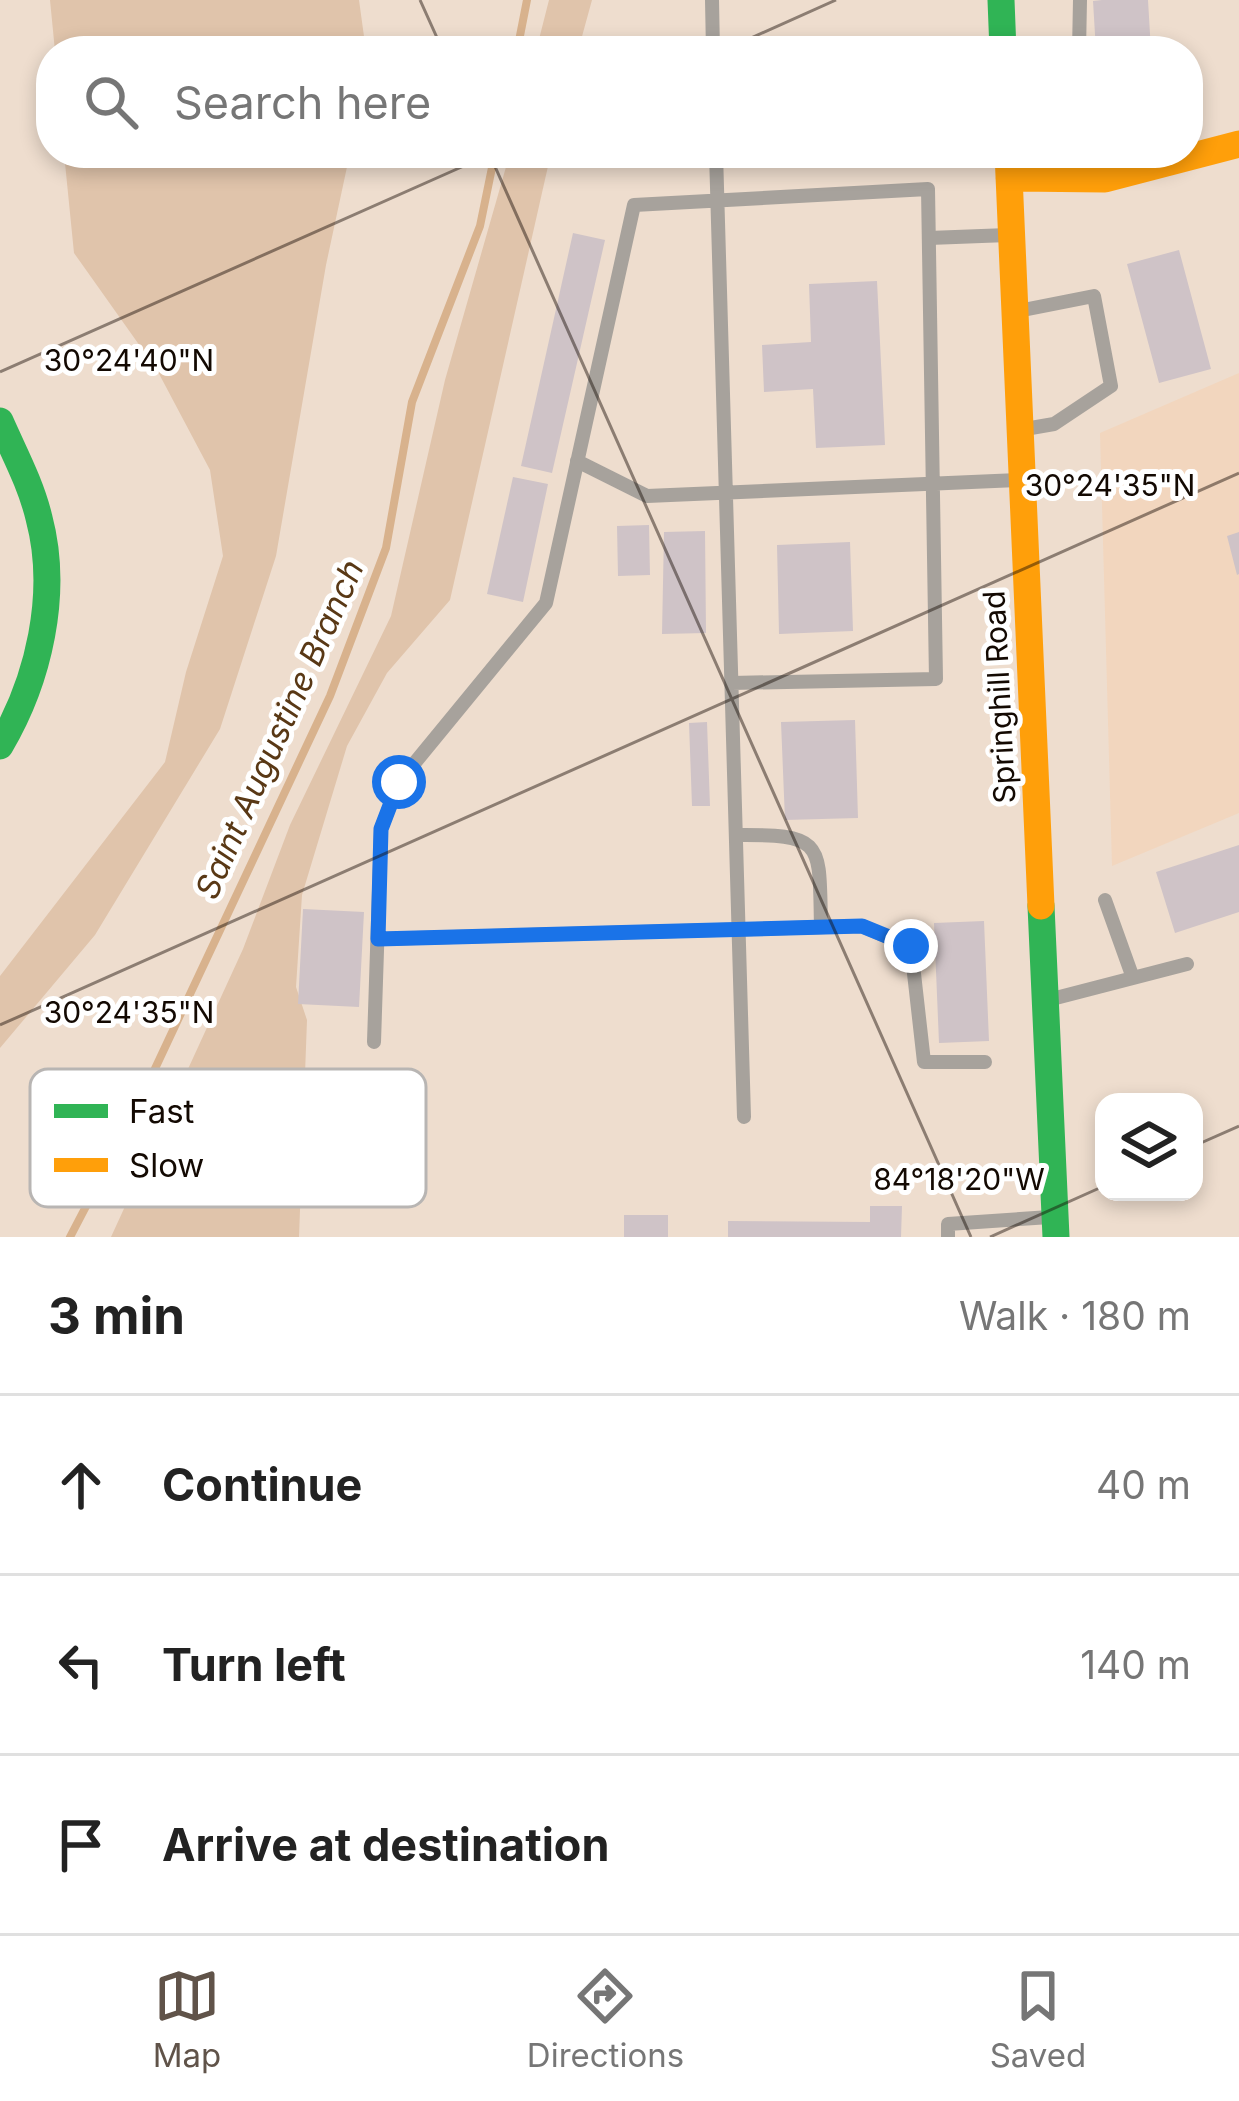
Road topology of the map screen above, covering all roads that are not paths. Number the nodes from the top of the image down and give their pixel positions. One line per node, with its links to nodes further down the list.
1 (712, 0): 4 (lane)
2 (1000, 0): 5 (main road)
3 (1080, 0): 6 (lane)
4 (713, 36)
5 (1002, 36)
6 (1079, 36)
7 (1239, 144): 8 (main road)
8 (1203, 154)
9 (717, 168): 13 (lane)
10 (1008, 168): 14 (main road, Springhill Road)
11 (1034, 168): 12 (main road)
12 (1155, 168)
13 (718, 200): 15 (lane); 19 (lane); 22 (lane)
14 (1012, 235): 15 (lane); 16 (main road, Springhill Road)
15 (929, 238): 21 (lane)
16 (1015, 311): 18 (main road, Springhill Road); 18 (lane)
17 (0, 421): 24 (main road)
18 (1020, 429): 20 (main road, Springhill Road)
19 (578, 461): 22 (lane); 29 (lane)
20 (1022, 480): 21 (lane); 32 (main road, Springhill Road)
21 (933, 484): 22 (lane); 23 (lane)
22 (726, 491): 23 (lane)
23 (732, 683): 25 (lane)
24 (5, 739)
25 (736, 835): 27 (lane); 28 (lane)
26 (1106, 900): 31 (lane)
27 (821, 927): 28 (lane); 34 (lane)
28 (739, 929): 29 (lane); 35 (lane)
29 (378, 939): 33 (lane)
30 (1187, 964): 31 (lane)
31 (1133, 978): 32 (lane)
32 (1048, 1000): 36 (main road, Springhill Road)
33 (374, 1042)
34 (985, 1062)
35 (744, 1117)
36 (1055, 1227): 37 (lane)
37 (948, 1237)

